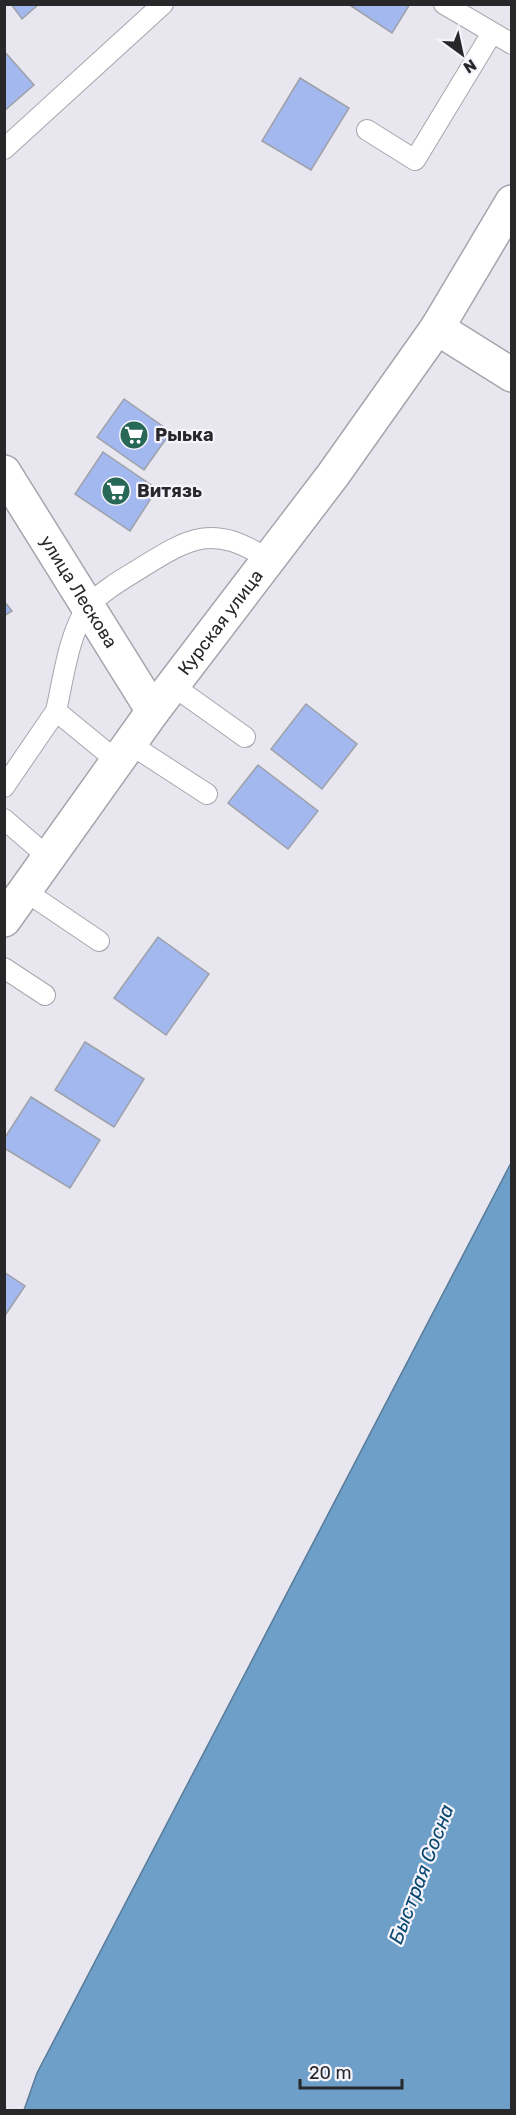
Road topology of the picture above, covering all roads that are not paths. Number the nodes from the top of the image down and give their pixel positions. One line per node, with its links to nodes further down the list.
1 (163, 4): 6 (lane)
2 (444, 4): 3 (lane)
3 (492, 33): 4 (lane); 5 (lane)
4 (512, 44)
5 (367, 130)
6 (4, 149)
7 (512, 202): 8 (street, Курская улица)
8 (437, 328): 9 (street); 11 (street, Курская улица)
9 (512, 375)
10 (4, 472): 12 (street, улица Лескова)
11 (269, 560): 12 (lane); 13 (street, Курская улица)
12 (88, 606): 13 (street, улица Лескова); 14 (lane)
13 (163, 698): 15 (lane); 16 (street, Курская улица)
14 (56, 711): 16 (lane); 17 (lane)
15 (245, 737)
16 (123, 752): 18 (lane); 20 (street, Курская улица)
17 (4, 787)
18 (207, 794)
19 (4, 819): 20 (lane)
20 (49, 858): 21 (street, Курская улица)
21 (25, 891): 22 (street, Курская улица); 23 (lane)
22 (4, 920)
23 (99, 941)
24 (4, 968): 25 (lane)
25 (45, 995)

